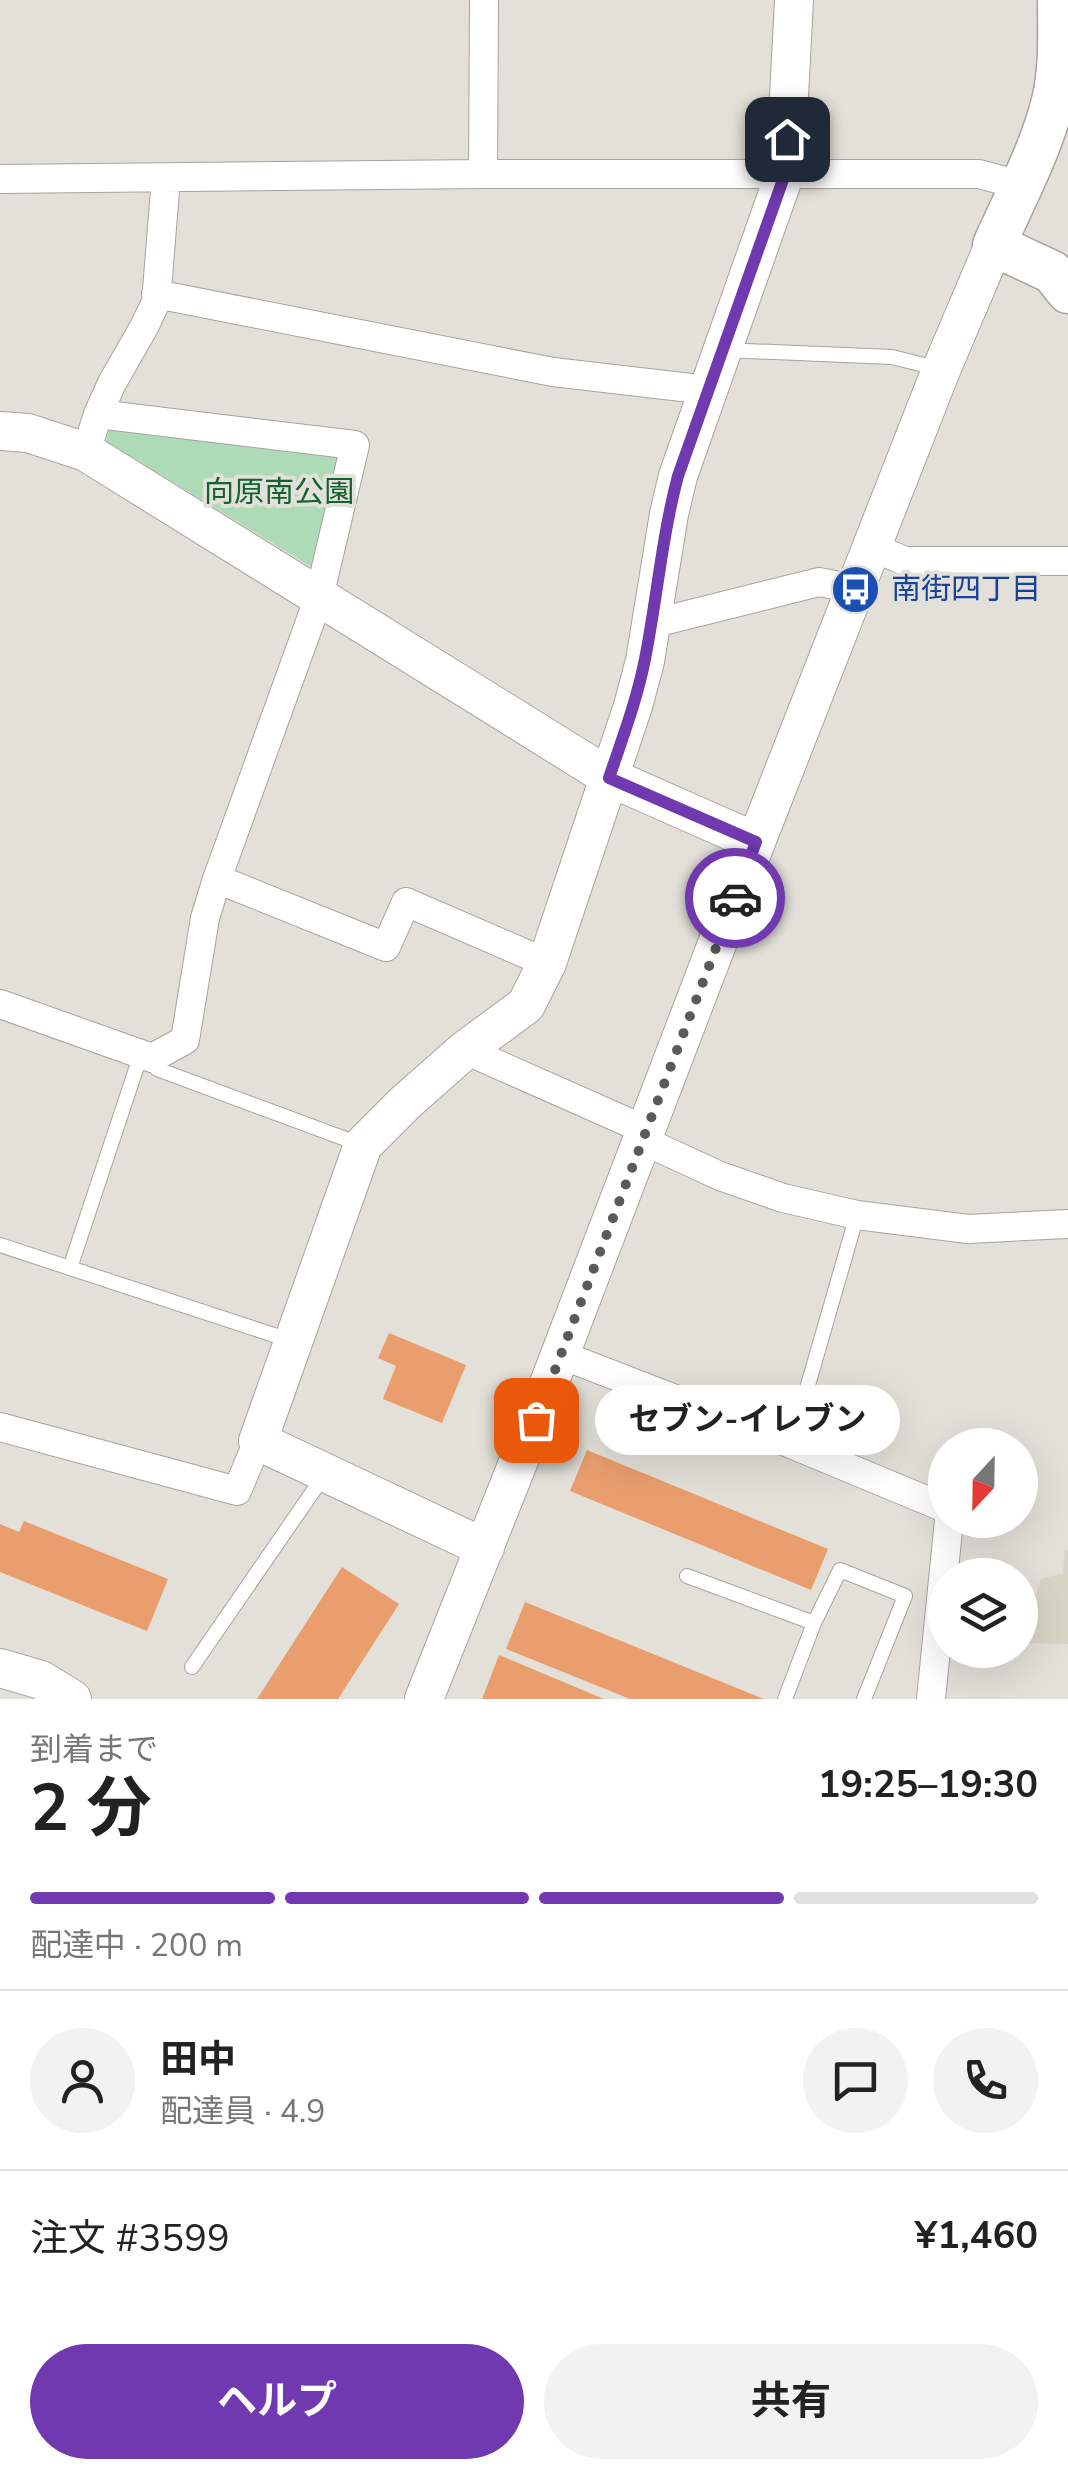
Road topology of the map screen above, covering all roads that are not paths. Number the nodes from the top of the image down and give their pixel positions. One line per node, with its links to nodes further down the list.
1 (484, 0): 5 (street)
2 (794, 0): 6 (street)
3 (1059, 0): 4 (main road)
4 (1058, 116): 9 (main road)
5 (483, 174): 6 (street); 7 (street)
6 (785, 174): 9 (street); 13 (street)
7 (166, 178): 8 (street); 12 (street)
8 (0, 179)
9 (1020, 184): 10 (main road)
10 (994, 245): 11 (main road); 14 (street)
11 (1068, 292)
12 (156, 294): 15 (street); 16 (street)
13 (722, 350): 14 (lane); 15 (street)
14 (941, 370): 19 (street)
15 (708, 390): 23 (street)
16 (98, 414): 18 (street); 22 (street)
17 (0, 431): 18 (street)
18 (86, 452): 22 (street)
19 (872, 547): 20 (street); 21 (street)
20 (1068, 561)
21 (856, 589): 23 (street); 25 (street)
22 (319, 597): 24 (street); 26 (street)
23 (651, 624): 24 (street)
24 (609, 778): 25 (street); 27 (street)
25 (756, 842): 31 (street)
26 (218, 879): 27 (street); 30 (street)
27 (546, 963): 29 (street)
28 (0, 1004): 30 (street)
29 (466, 1050): 31 (street); 32 (street)
30 (146, 1056): 32 (lane); 36 (lane)
31 (646, 1136): 33 (street); 38 (street)
32 (363, 1145): 37 (street)
33 (857, 1215): 34 (street); 41 (lane)
34 (1068, 1224)
35 (0, 1245): 36 (lane)
36 (70, 1268): 37 (lane)
37 (292, 1341): 40 (street)
38 (559, 1354): 41 (street); 45 (street)
39 (0, 1427): 40 (street)
40 (258, 1441): 42 (street)
41 (791, 1444): 43 (street)
42 (326, 1473): 45 (street); 48 (lane)
43 (928, 1501)
44 (947, 1538): 54 (street)
45 (485, 1548): 51 (street)
46 (687, 1576): 47 (lane)
47 (814, 1623): 52 (lane); 53 (lane)
48 (192, 1667)
49 (0, 1668): 50 (street)
50 (72, 1699)
51 (424, 1699)
52 (785, 1699)
53 (864, 1699)
54 (930, 1699)

